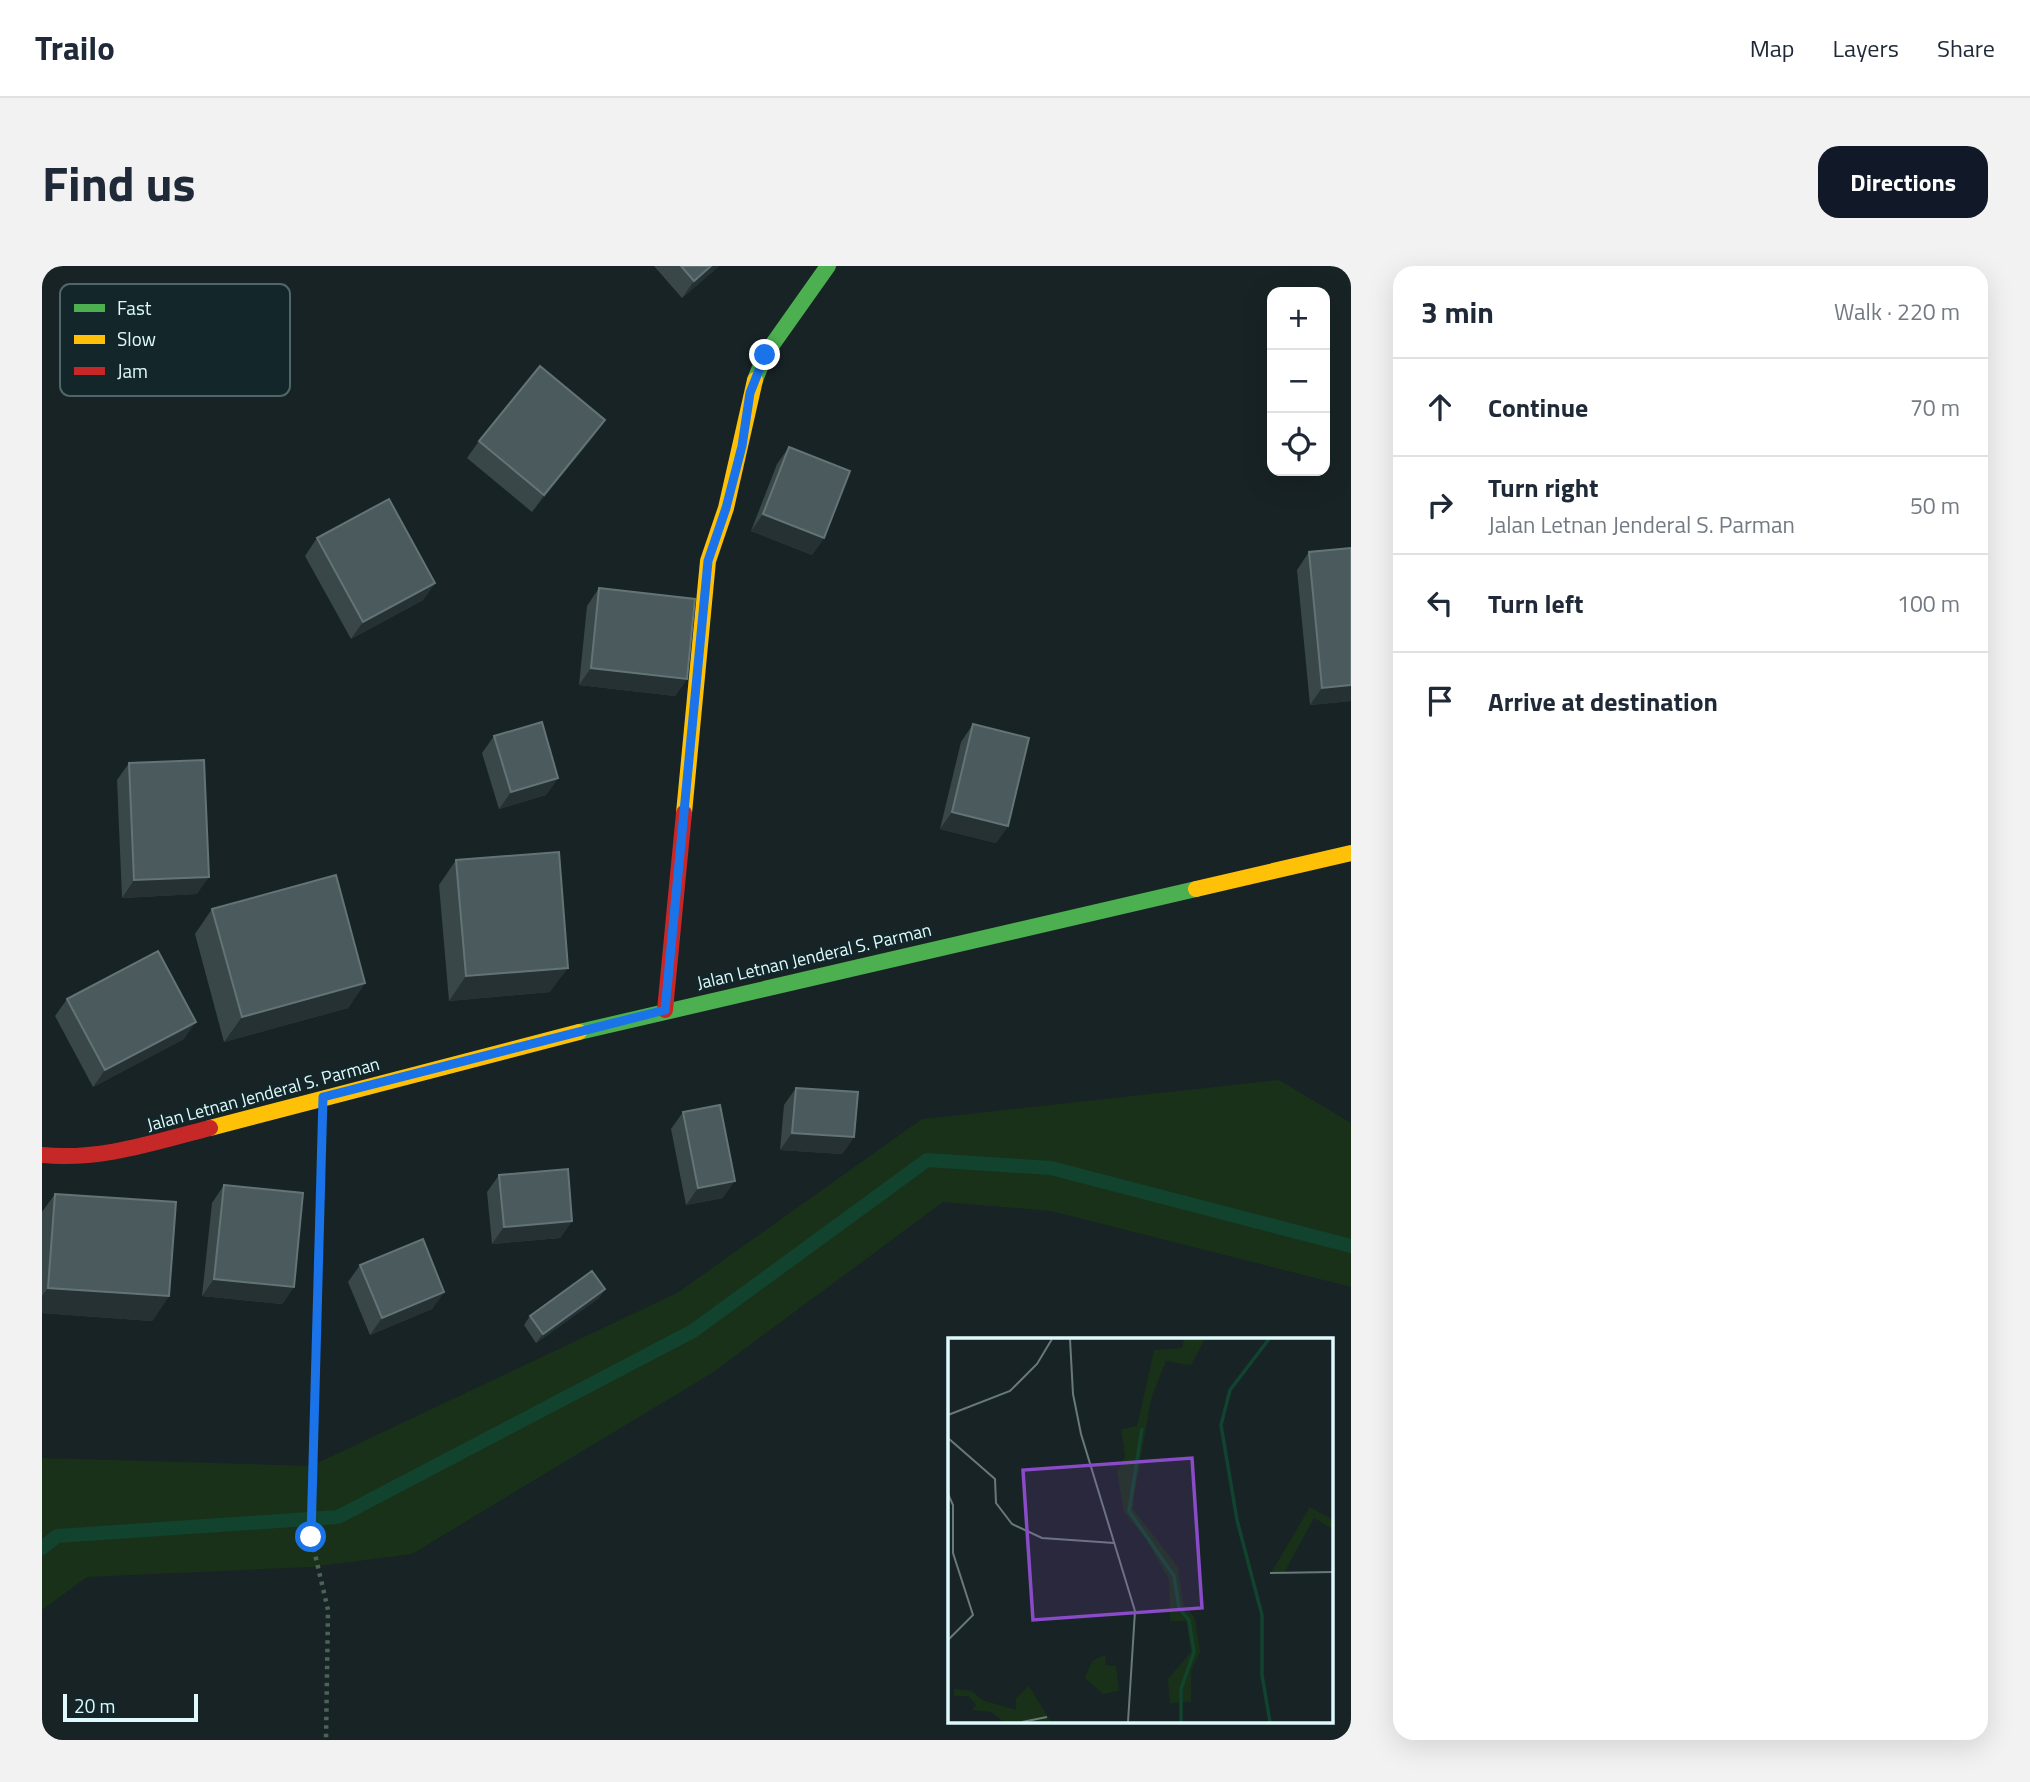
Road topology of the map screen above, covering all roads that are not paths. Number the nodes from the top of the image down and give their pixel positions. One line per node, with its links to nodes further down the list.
1 (828, 266): 3 (street)
2 (1351, 853): 3 (street, Jalan Letnan Jenderal S. Parman)
3 (665, 1010): 4 (street, Jalan Letnan Jenderal S. Parman)
4 (42, 1155)

